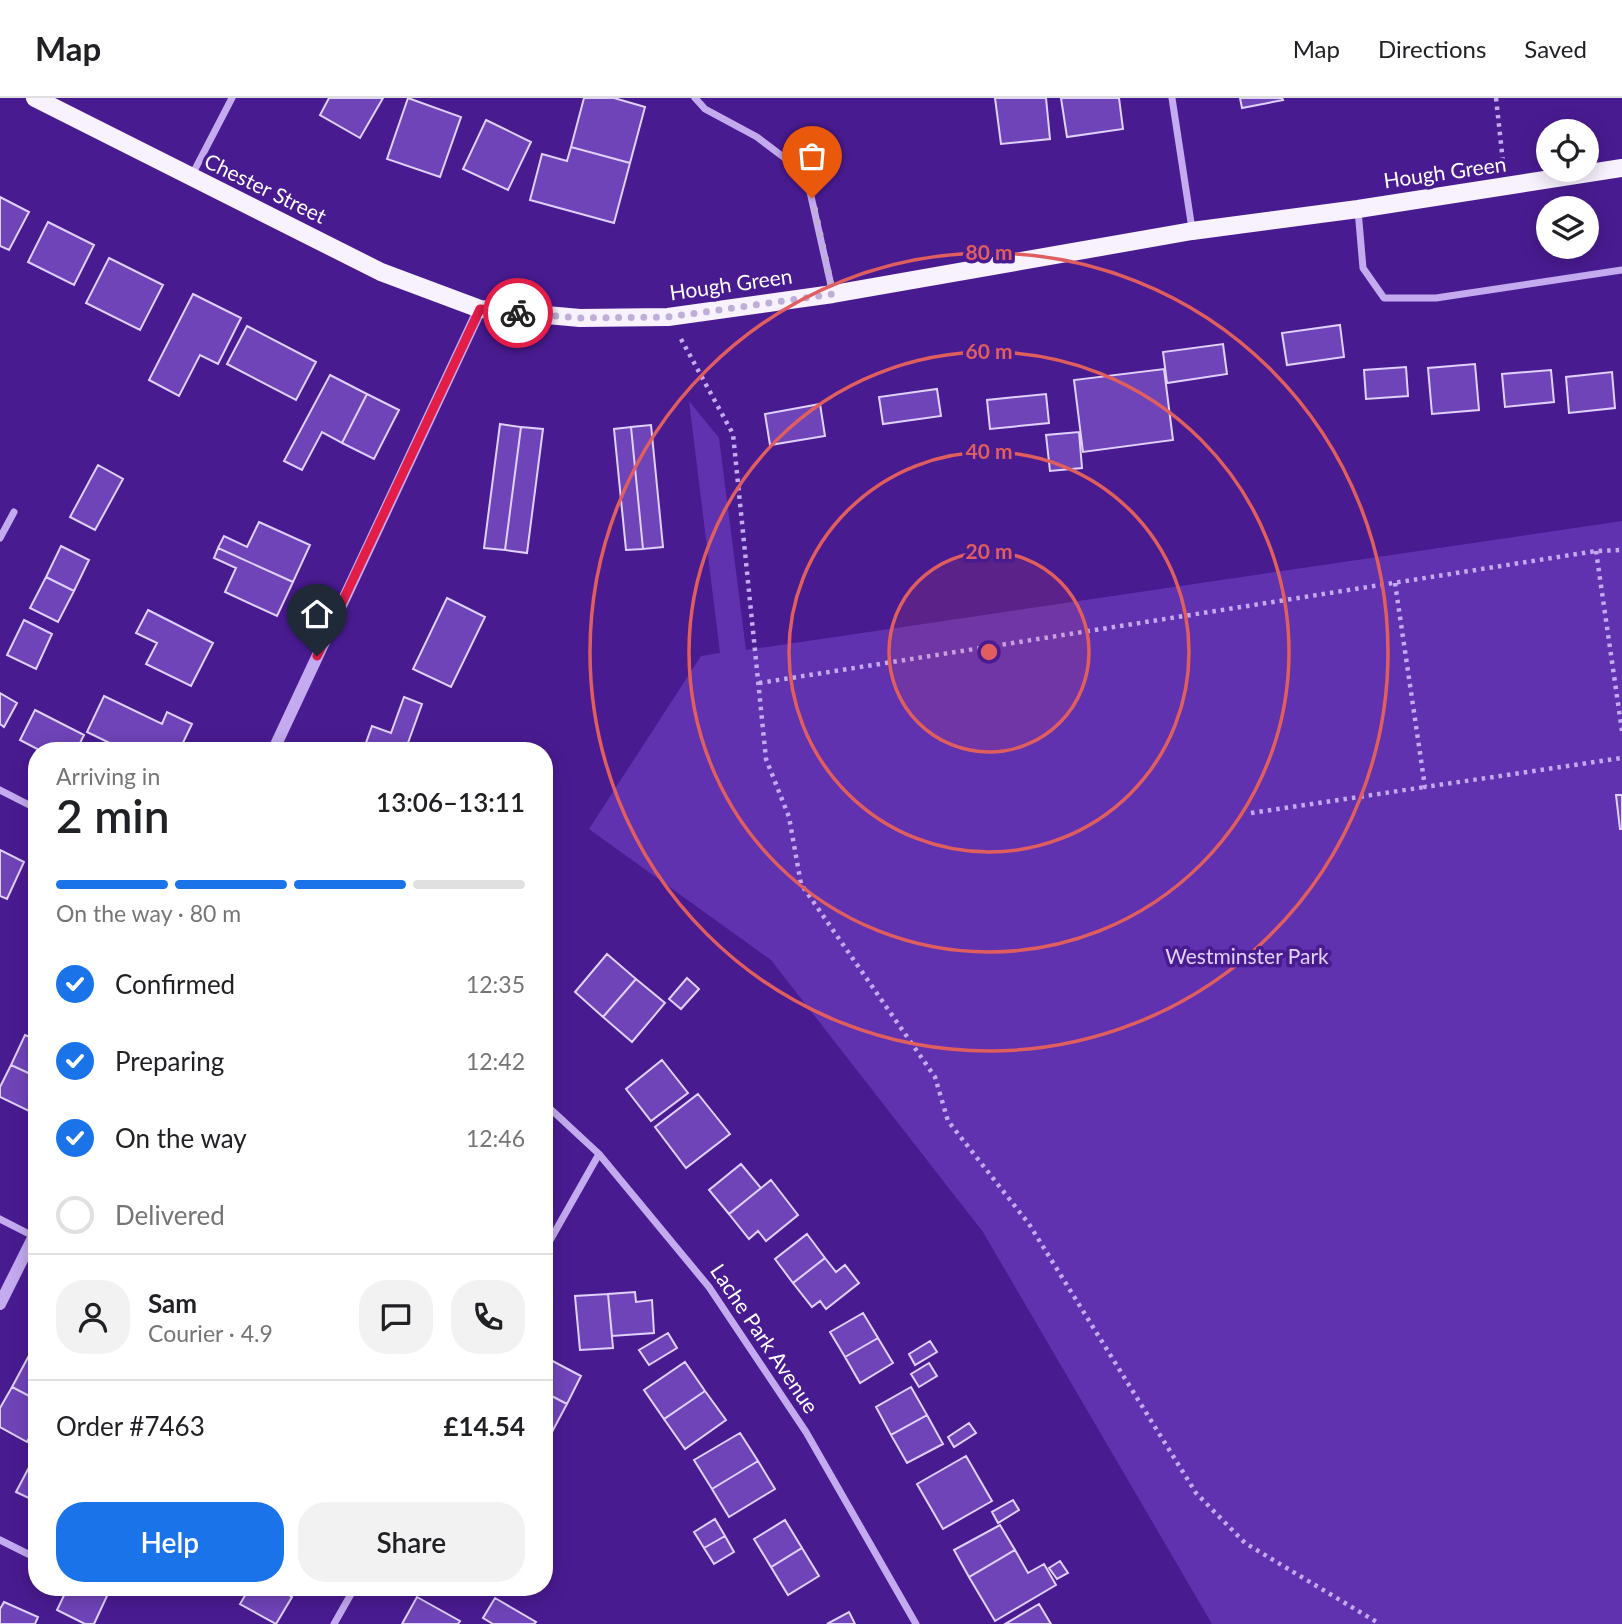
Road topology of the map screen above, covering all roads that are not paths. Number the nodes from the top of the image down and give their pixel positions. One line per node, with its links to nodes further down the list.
1 (35, 98): 6 (main road, Chester Street)
2 (232, 98): 6 (street)
3 (695, 98): 10 (street)
4 (1172, 98): 8 (street)
5 (1622, 168): 7 (main road, Hough Green)
6 (190, 178): 11 (main road, Chester Street)
7 (1358, 209): 8 (main road, Hough Green); 9 (street, Hough Green)
8 (1192, 231): 10 (main road, Hough Green)
9 (1622, 270)
10 (833, 294): 11 (main road, Hough Green)
11 (480, 309): 14 (street)
12 (14, 512): 13 (street)
13 (0, 538)
14 (277, 742)
15 (0, 790): 16 (street)
16 (28, 804)
17 (553, 1111): 18 (street, Lache Park Avenue)
18 (599, 1154): 21 (street); 28 (street, Lache Park Avenue)
19 (0, 1219): 20 (street)
20 (28, 1231)
21 (553, 1235)
22 (28, 1250): 23 (street)
23 (0, 1304)
24 (0, 1540): 25 (street)
25 (28, 1554)
26 (350, 1596): 27 (street)
27 (334, 1624)
28 (916, 1624)

